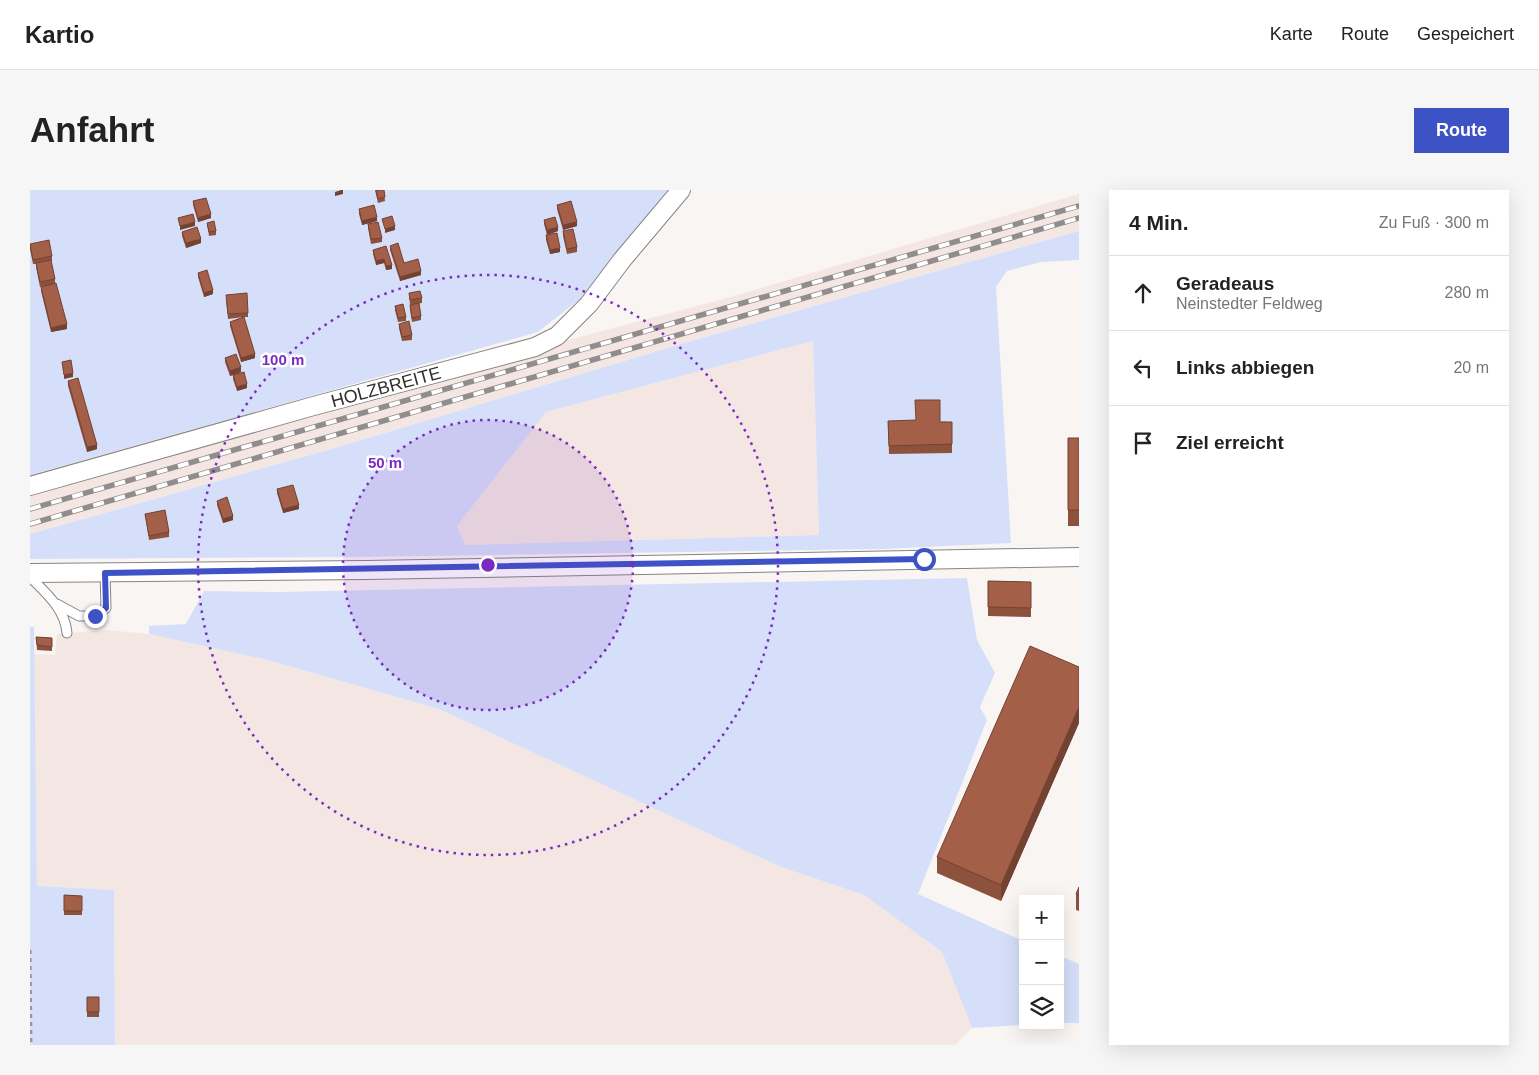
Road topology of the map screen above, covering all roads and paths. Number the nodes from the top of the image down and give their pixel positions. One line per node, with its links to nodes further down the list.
1 (681, 190): 2 (street, HOLZBREITE)
2 (30, 486)
3 (1079, 557): 5 (street)
4 (30, 573): 5 (street)
5 (105, 573): 7 (lane)
6 (30, 577): 7 (lane)
7 (57, 604): 8 (lane)
8 (67, 633)
9 (30, 950): 10 (path)
10 (31, 1045)

